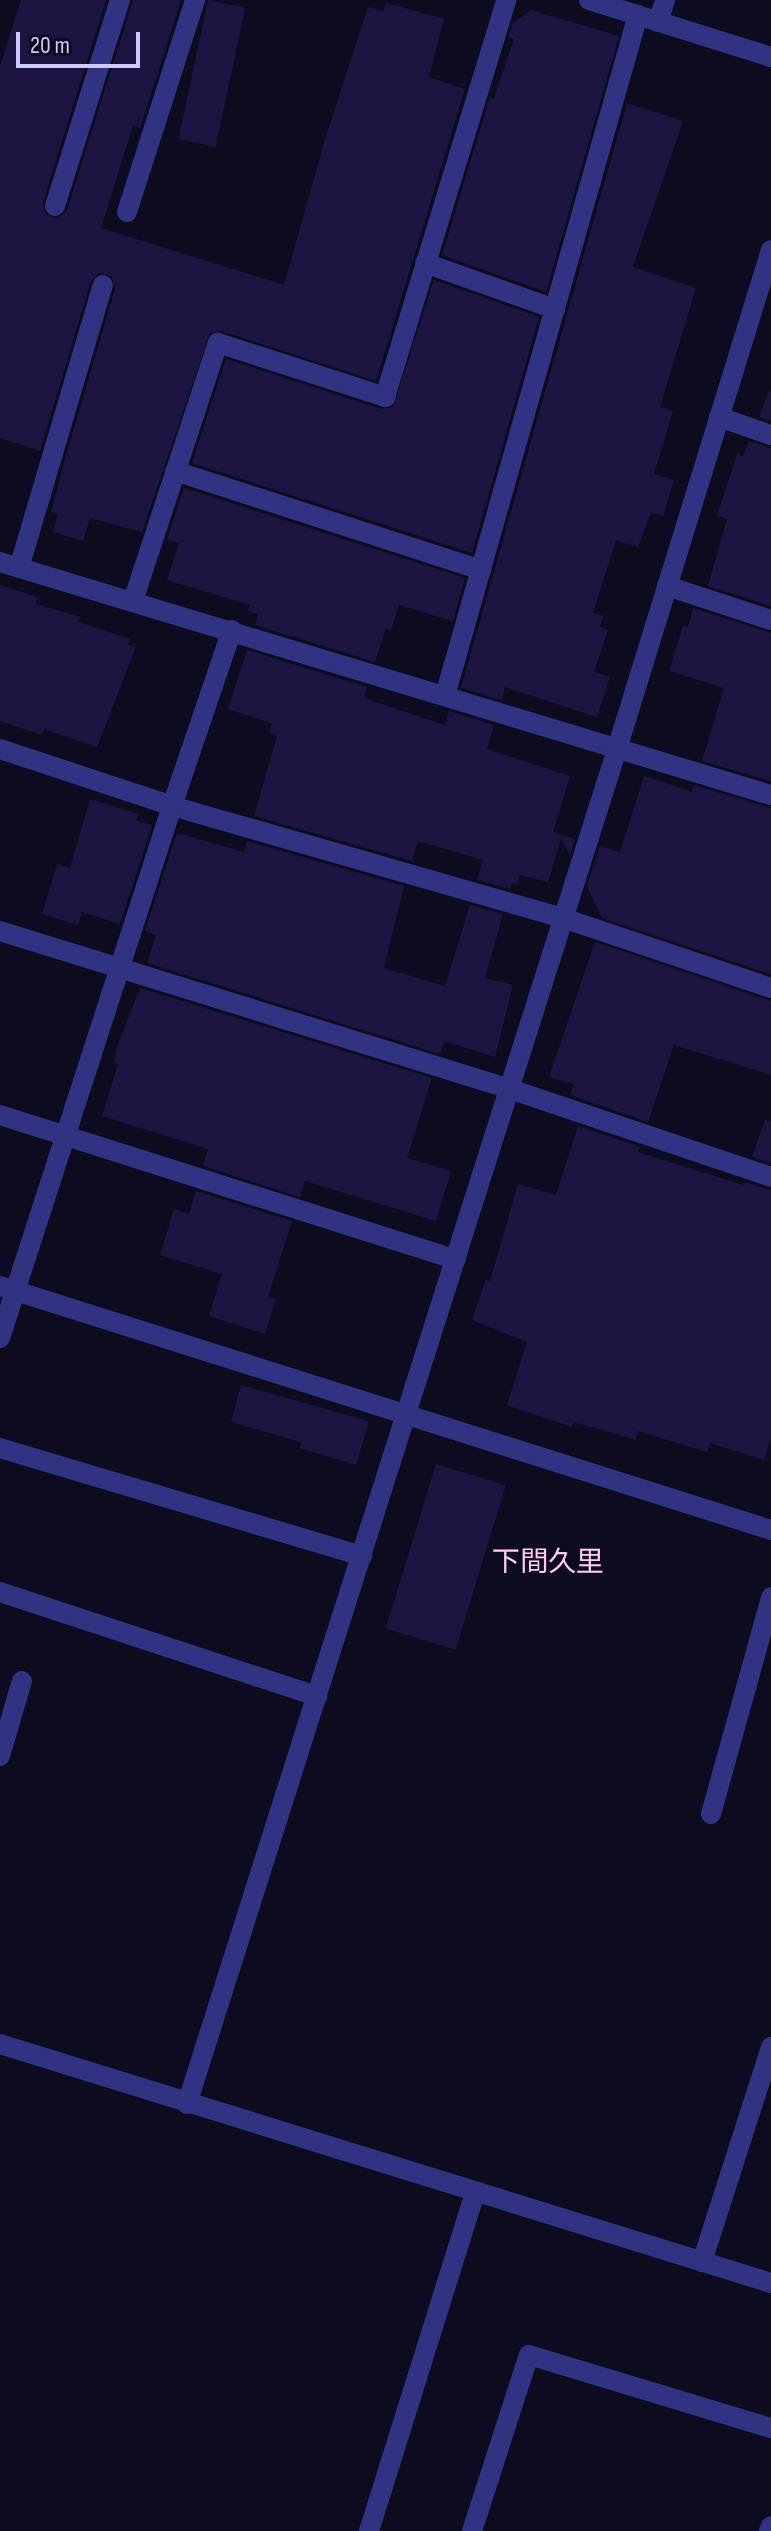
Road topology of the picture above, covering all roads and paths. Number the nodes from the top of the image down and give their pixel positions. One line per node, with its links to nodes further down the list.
1 (120, 0): 8 (street)
2 (195, 0): 9 (street)
3 (506, 0): 11 (street)
4 (589, 0): 6 (street)
5 (665, 0): 6 (street)
6 (648, 19): 7 (street); 13 (street)
7 (771, 57)
8 (55, 206)
9 (127, 212)
10 (771, 250): 14 (street)
11 (425, 263): 13 (street); 16 (street)
12 (103, 285): 17 (street)
13 (555, 309): 18 (street)
14 (719, 417): 15 (street); 19 (street)
15 (771, 435)
16 (175, 471): 18 (street); 20 (street)
17 (10, 565): 20 (street)
18 (481, 570): 23 (street)
19 (667, 586): 21 (street); 25 (street)
20 (133, 601): 22 (street)
21 (771, 620)
22 (232, 630): 23 (street); 27 (street)
23 (445, 696): 25 (street)
24 (0, 749): 27 (street)
25 (617, 749): 26 (street); 28 (street)
26 (771, 795)
27 (172, 806): 28 (street); 30 (street)
28 (563, 918): 31 (street); 32 (street)
29 (0, 931): 30 (street)
30 (119, 968): 32 (street); 34 (street)
31 (771, 988)
32 (510, 1089): 35 (street); 36 (street)
33 (0, 1115): 34 (street)
34 (65, 1136): 36 (street); 37 (street)
35 (771, 1177)
36 (456, 1260): 39 (street)
37 (8, 1289): 38 (street); 39 (street)
38 (0, 1338)
39 (407, 1415): 41 (street); 42 (street)
40 (0, 1448): 42 (street)
41 (771, 1530)
42 (362, 1556): 46 (street)
43 (0, 1592): 46 (street)
44 (771, 1597): 48 (street)
45 (22, 1681): 47 (street)
46 (317, 1696): 51 (street)
47 (0, 1756)
48 (711, 1814)
49 (0, 2044): 51 (street)
50 (771, 2047): 53 (street)
51 (187, 2104): 52 (street)
52 (475, 2193): 53 (street); 56 (street)
53 (702, 2262): 54 (street)
54 (771, 2283)
55 (771, 2428): 57 (street)
56 (369, 2531)
57 (472, 2531)

